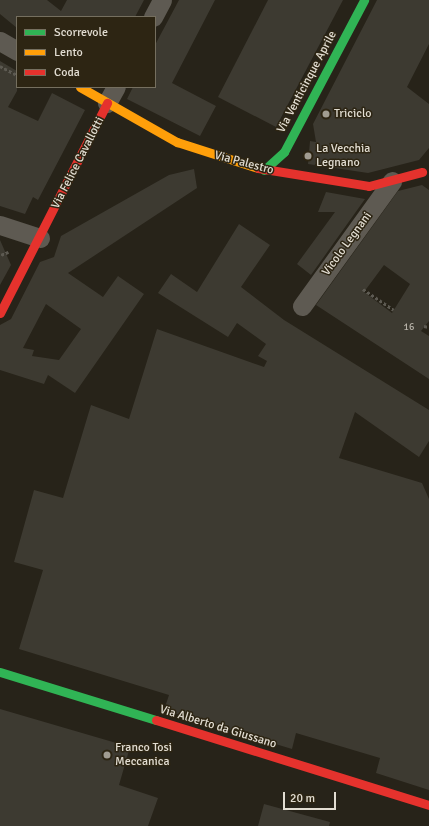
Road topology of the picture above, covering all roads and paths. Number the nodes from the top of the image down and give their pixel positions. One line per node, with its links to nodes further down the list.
1 (162, 0): 3 (street)
2 (364, 0): 10 (street, Via Venticinque Aprile)
3 (154, 16)
4 (0, 41): 5 (street)
5 (16, 49)
6 (0, 66): 7 (path)
7 (16, 74)
8 (84, 88): 9 (street, Via Palestro)
9 (112, 95): 10 (street, Via Palestro); 14 (street, Via Felice Cavallotti)
10 (264, 170): 12 (street, Via Palestro)
11 (427, 171): 12 (street, Via Palestro)
12 (392, 181): 18 (street, Vicolo Legnani)
13 (0, 225): 14 (street)
14 (40, 238): 20 (street, Via Felice Cavallotti)
15 (6, 253): 16 (path)
16 (1, 256)
17 (363, 289): 19 (path)
18 (302, 306)
19 (394, 310)
20 (0, 313)
21 (424, 326): 22 (path)
22 (429, 327)
23 (0, 672): 24 (street, Via Alberto da Giussano)
24 (429, 805)

